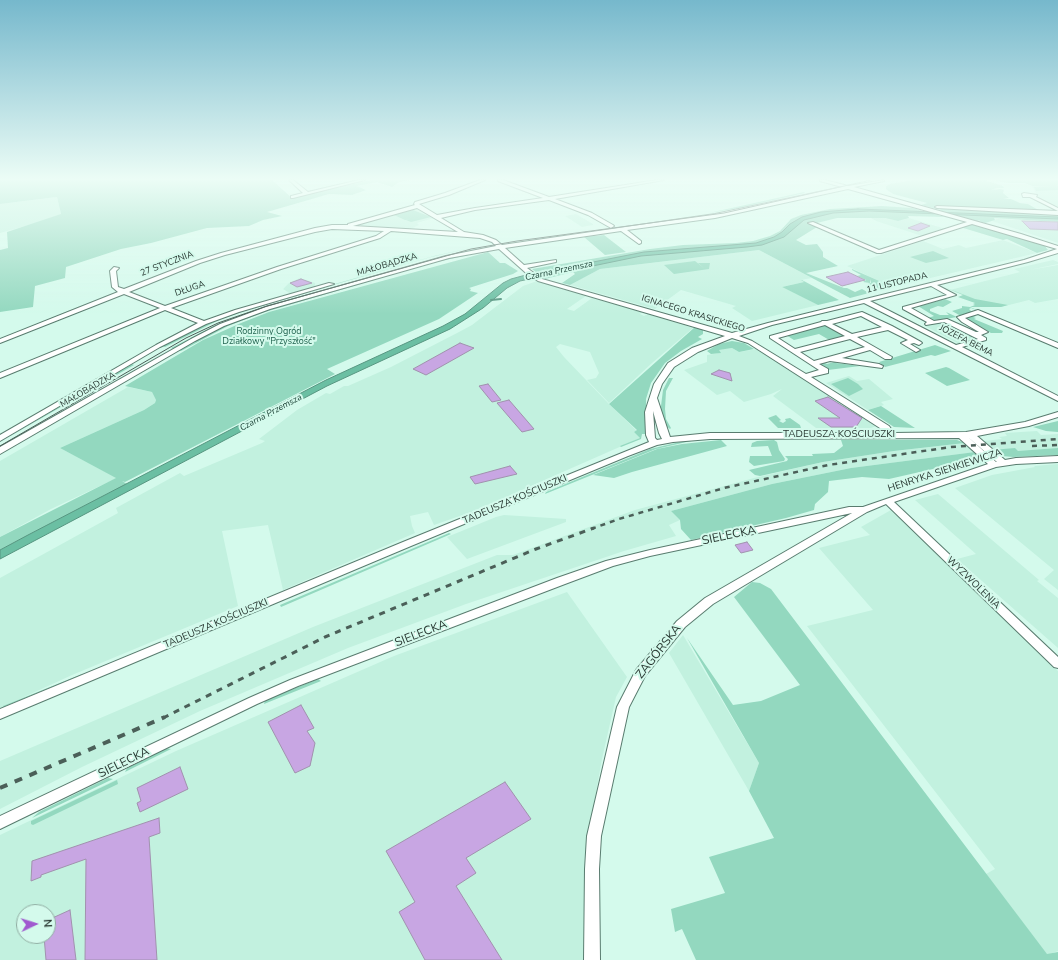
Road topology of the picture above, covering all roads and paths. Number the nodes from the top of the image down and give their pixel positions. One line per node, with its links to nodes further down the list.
1 (355, 225): 9 (street)
2 (449, 225): 13 (street)
3 (619, 225): 8 (street)
4 (652, 225): 10 (street, MAŁOBĄDZKA)
5 (817, 225): 6 (street)
6 (963, 225)
7 (982, 225): 16 (street)
8 (611, 226): 12 (street)
9 (348, 227): 11 (street); 24 (street, 27 STYCZNIA)
10 (622, 229): 14 (street); 15 (street, MAŁOBĄDZKA)
11 (391, 230): 13 (street); 26 (street, DŁUGA)
12 (564, 231)
13 (460, 233): 15 (street)
14 (639, 242)
15 (498, 243): 21 (street, IGNACEGO KRASICKIEGO); 30 (street, MAŁOBĄDZKA); 64 (street, MAŁOBĄDZKA)
16 (1058, 247)
17 (1058, 251): 19 (street, 11 LISTOPADA)
18 (1058, 257): 19 (street, 11 LISTOPADA)
19 (1030, 260): 23 (street, 11 LISTOPADA)
20 (554, 261): 21 (street)
21 (524, 267): 37 (street, IGNACEGO KRASICKIEGO)
22 (116, 268): 24 (street)
23 (931, 284): 25 (street, 11 LISTOPADA); 32 (street)
24 (122, 292): 26 (street); 41 (street, 27 STYCZNIA)
25 (865, 301): 29 (street, 11 LISTOPADA); 31 (street, JÓZEFA BEMA)
26 (165, 308): 30 (street); 52 (street, DŁUGA)
27 (971, 309): 28 (street)
28 (978, 312): 38 (street); 43 (street)
29 (811, 315): 33 (street, 11 LISTOPADA); 34 (street)
30 (204, 323): 60 (street, MAŁOBĄDZKA)
31 (907, 323): 35 (street); 36 (street, JÓZEFA BEMA)
32 (934, 323): 36 (street); 38 (street)
33 (770, 324): 37 (street, 11 LISTOPADA); 39 (street, 11 LISTOPADA)
34 (827, 324): 35 (street); 40 (street); 47 (street)
35 (889, 327): 40 (street); 42 (street)
36 (917, 328): 44 (street, JÓZEFA BEMA)
37 (723, 332): 39 (street, IGNACEGO KRASICKIEGO); 46 (street, 11 LISTOPADA)
38 (974, 335): 44 (street)
39 (734, 336): 46 (street, 11 LISTOPADA); 53 (street, IGNACEGO KRASICKIEGO)
40 (850, 337): 45 (street); 47 (street)
41 (0, 341)
42 (916, 345)
43 (1058, 346)
44 (955, 347): 55 (street, JÓZEFA BEMA)
45 (870, 348): 48 (street); 49 (street)
46 (695, 350): 54 (street, 11 LISTOPADA)
47 (794, 351): 50 (street)
48 (888, 357)
49 (830, 359): 50 (street); 51 (street)
50 (813, 363): 53 (street)
51 (879, 366)
52 (0, 376)
53 (805, 377): 58 (street, IGNACEGO KRASICKIEGO)
54 (654, 398): 57 (street); 63 (street, 11 LISTOPADA)
55 (1058, 399)
56 (1058, 414): 59 (street, TADEUSZA KOŚCIUSZKI)
57 (659, 421): 61 (street); 62 (street)
58 (891, 435): 59 (street, TADEUSZA KOŚCIUSZKI); 61 (street, TADEUSZA KOŚCIUSZKI)
59 (966, 435): 66 (street)
60 (0, 438)
61 (680, 438): 62 (street, TADEUSZA KOŚCIUSZKI)
62 (667, 440): 63 (street, TADEUSZA KOŚCIUSZKI)
63 (655, 443): 72 (street, TADEUSZA KOŚCIUSZKI)
64 (0, 451)
65 (1058, 459): 66 (street, HENRYKA SIENKIEWICZA)
66 (998, 464): 67 (street, HENRYKA SIENKIEWICZA)
67 (888, 501): 68 (street, HENRYKA SIENKIEWICZA); 71 (street, WYZWOLENIA)
68 (864, 510): 69 (street, SIELECKA); 70 (street, ZAGÓRSKA)
69 (816, 517): 70 (street); 73 (street, SIELECKA)
70 (830, 530): 74 (street, ZAGÓRSKA)
71 (1058, 664)
72 (0, 714)
73 (0, 823)
74 (592, 960)

